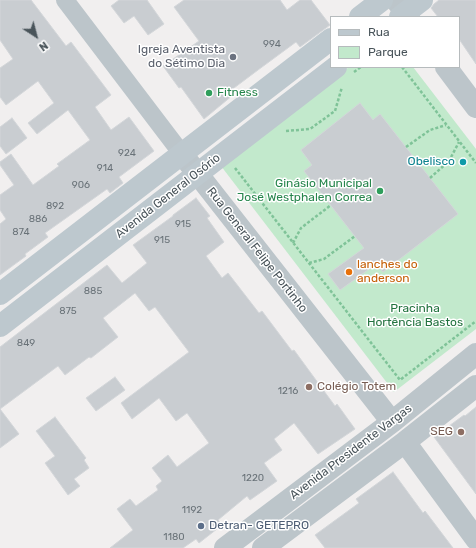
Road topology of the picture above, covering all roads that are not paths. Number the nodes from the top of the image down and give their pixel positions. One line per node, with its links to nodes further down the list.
1 (65, 0): 8 (street, Rua General Felipe Portinho)
2 (382, 0): 3 (main road)
3 (361, 16)
4 (330, 40): 8 (main road, Avenida General Osório)
5 (447, 68): 7 (street)
6 (343, 76): 9 (main road, Avenida General Osório)
7 (476, 108)
8 (182, 154): 9 (street, Rua General Felipe Portinho); 10 (main road, Avenida General Osório)
9 (198, 174): 11 (main road, Avenida General Osório); 14 (street, Rua General Felipe Portinho)
10 (0, 294)
11 (0, 326)
12 (476, 354): 14 (street, Avenida Presidente Vargas)
13 (476, 386): 15 (street, Avenida Presidente Vargas)
14 (392, 422): 15 (street); 17 (street, Avenida Presidente Vargas)
15 (405, 442): 16 (street); 18 (street, Avenida Presidente Vargas)
16 (476, 539)
17 (225, 548)
18 (263, 548)

